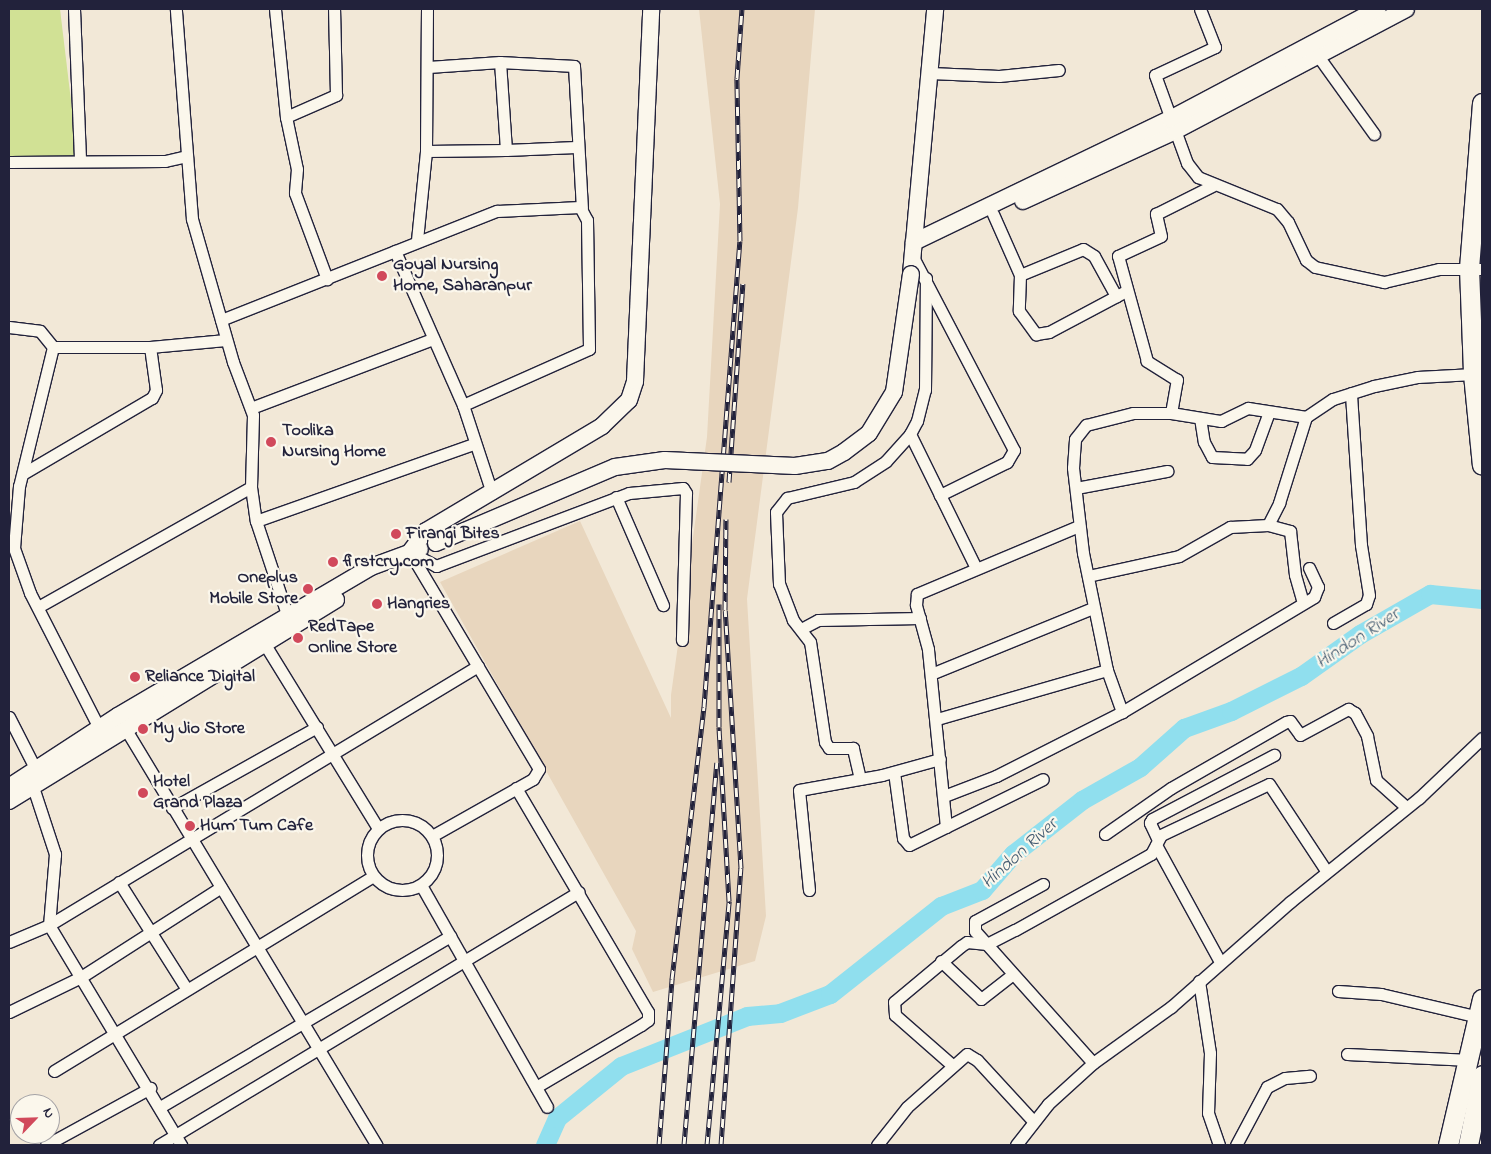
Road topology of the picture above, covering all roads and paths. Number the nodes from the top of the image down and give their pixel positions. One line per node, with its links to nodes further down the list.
1 (74, 9): 24 (street)
2 (176, 9): 23 (street)
3 (275, 9): 17 (street)
4 (334, 9): 17 (street)
5 (428, 9): 13 (street)
6 (651, 9): 60 (main road)
7 (935, 9): 15 (main road)
8 (1200, 9): 18 (street)
9 (1378, 9): 18 (main road)
10 (1406, 9): 11 (main road)
11 (1318, 56): 18 (main road); 19 (street)
12 (500, 62): 13 (street); 20 (street); 21 (street)
13 (428, 67): 22 (street)
14 (1059, 70): 15 (street)
15 (930, 73): 31 (main road)
16 (1482, 103): 33 (main road)
17 (286, 117): 36 (street)
18 (1172, 125): 26 (street); 28 (main road); 29 (main road)
19 (1374, 134)
20 (576, 147): 21 (street); 27 (street)
21 (506, 150): 22 (street)
22 (426, 151): 30 (street)
23 (186, 156): 24 (street); 38 (street)
24 (80, 159): 25 (street)
25 (9, 162)
26 (1212, 186): 33 (street); 37 (street)
27 (582, 208): 30 (street); 46 (street)
28 (993, 214): 29 (main road); 34 (street)
29 (946, 228): 31 (main road)
30 (417, 240): 32 (street)
31 (913, 250): 35 (main road)
32 (395, 251): 36 (street); 40 (street)
33 (1476, 269): 44 (main road)
34 (1020, 275): 37 (street); 37 (street)
35 (919, 276): 53 (street); 61 (street); 67 (main road, bridge)
36 (327, 279): 38 (street)
37 (1121, 293): 49 (street)
38 (221, 320): 41 (street)
39 (9, 327): 42 (street)
40 (433, 339): 46 (street); 47 (street)
41 (226, 340): 43 (street); 47 (street)
42 (53, 347): 43 (street); 57 (street)
43 (150, 347): 57 (street)
44 (1473, 374): 45 (street); 50 (main road)
45 (1351, 392): 51 (street); 77 (street)
46 (464, 405): 54 (street)
47 (251, 408): 58 (street)
48 (1270, 412): 51 (street); 52 (street); 52 (street)
49 (1171, 413): 52 (street); 59 (street)
50 (1480, 413): 55 (main road)
51 (1306, 417): 64 (street)
52 (1200, 418)
53 (910, 434): 61 (street); 78 (street)
54 (474, 444): 60 (street); 63 (street)
55 (1482, 465)
56 (1167, 471): 59 (street)
57 (24, 473): 66 (street)
58 (251, 487): 63 (street); 73 (street)
59 (1076, 488): 65 (street)
60 (492, 493): 67 (main road)
61 (940, 495): 68 (street)
62 (616, 497): 67 (street); 72 (street); 79 (street)
63 (256, 521): 76 (street)
64 (1268, 525): 70 (street); 71 (street)
65 (1079, 526): 68 (street); 70 (street)
66 (12, 549): 73 (street)
67 (410, 552): 76 (main road); 81 (street)
68 (976, 568): 75 (street)
69 (1309, 568): 71 (street)
70 (1088, 576): 74 (street)
71 (1303, 603): 84 (street)
72 (663, 605)
73 (38, 607): 88 (street)
74 (1093, 608): 82 (street); 83 (street)
75 (920, 618): 78 (street); 83 (street)
76 (289, 622): 80 (main road); 88 (main road)
77 (1333, 623)
78 (801, 629): 96 (street)
79 (682, 640)
80 (264, 643): 87 (street); 89 (main road)
81 (478, 666): 91 (street); 100 (street)
82 (1107, 670): 84 (street); 86 (street)
83 (931, 674): 86 (street)
84 (1122, 712): 101 (street)
85 (9, 717): 94 (street)
86 (937, 720): 93 (street)
87 (317, 726): 91 (street); 104 (street)
88 (99, 728): 94 (main road)
89 (125, 728): 99 (main road); 104 (street)
90 (1482, 738): 103 (street)
91 (333, 752): 106 (street); 109 (street)
92 (1274, 755): 110 (street)
93 (940, 759): 95 (street); 101 (street)
94 (36, 770): 98 (main road)
95 (894, 772): 96 (street); 105 (street)
96 (860, 779): 117 (street)
97 (1043, 779): 105 (street)
98 (9, 787)
99 (33, 787): 102 (main road); 119 (street)
100 (516, 788): 108 (street); 118 (street)
101 (944, 796): 105 (street)
102 (9, 801)
103 (1406, 807): 107 (street); 111 (street)
104 (172, 808): 109 (street)
105 (946, 827)
106 (378, 828): 108 (street); 112 (street)
107 (1105, 834)
108 (432, 836): 115 (street)
109 (190, 838): 113 (street); 116 (street)
110 (1156, 841): 111 (street); 123 (street); 126 (street)
111 (1327, 872): 126 (street)
112 (373, 876): 115 (street); 124 (street)
113 (119, 882): 119 (street); 120 (street)
114 (1043, 884): 123 (street)
115 (421, 885): 121 (street)
116 (221, 887): 120 (street); 124 (street)
117 (809, 890)
118 (580, 892): 127 (street); 145 (street)
119 (49, 925): 122 (street); 129 (street)
120 (150, 932): 129 (street); 131 (street)
121 (450, 936): 127 (street); 135 (street)
122 (9, 942)
123 (987, 944): 125 (street); 128 (street)
124 (256, 945): 131 (street); 135 (street)
125 (941, 961): 128 (street); 141 (street)
126 (1220, 962): 130 (street)
127 (465, 964): 137 (street); 145 (street)
128 (1012, 974): 140 (street)
129 (81, 977): 134 (street); 136 (street)
130 (1199, 981): 140 (street); 156 (street)
131 (186, 988): 136 (street)
132 (1338, 991): 133 (street)
133 (1481, 1008): 139 (main road)
134 (9, 1012)
135 (302, 1023): 137 (street); 147 (street)
136 (115, 1032): 142 (street); 146 (street)
137 (318, 1050): 150 (street); 153 (street)
138 (1347, 1054): 139 (street)
139 (1470, 1060): 158 (main road)
140 (1093, 1063): 149 (street)
141 (952, 1065): 149 (street); 154 (street)
142 (54, 1072)
143 (1482, 1075): 159 (main road)
144 (1310, 1076): 157 (street)
145 (536, 1087): 148 (street)
146 (150, 1088): 147 (street); 151 (street)
147 (160, 1107): 150 (street)
148 (547, 1107)
149 (1033, 1121): 155 (street)
150 (179, 1140): 152 (street)
151 (46, 1145)
152 (160, 1145)
153 (376, 1145)
154 (877, 1145)
155 (1016, 1145)
156 (1219, 1145)
157 (1236, 1145)
158 (1448, 1145)
159 (1468, 1145)

